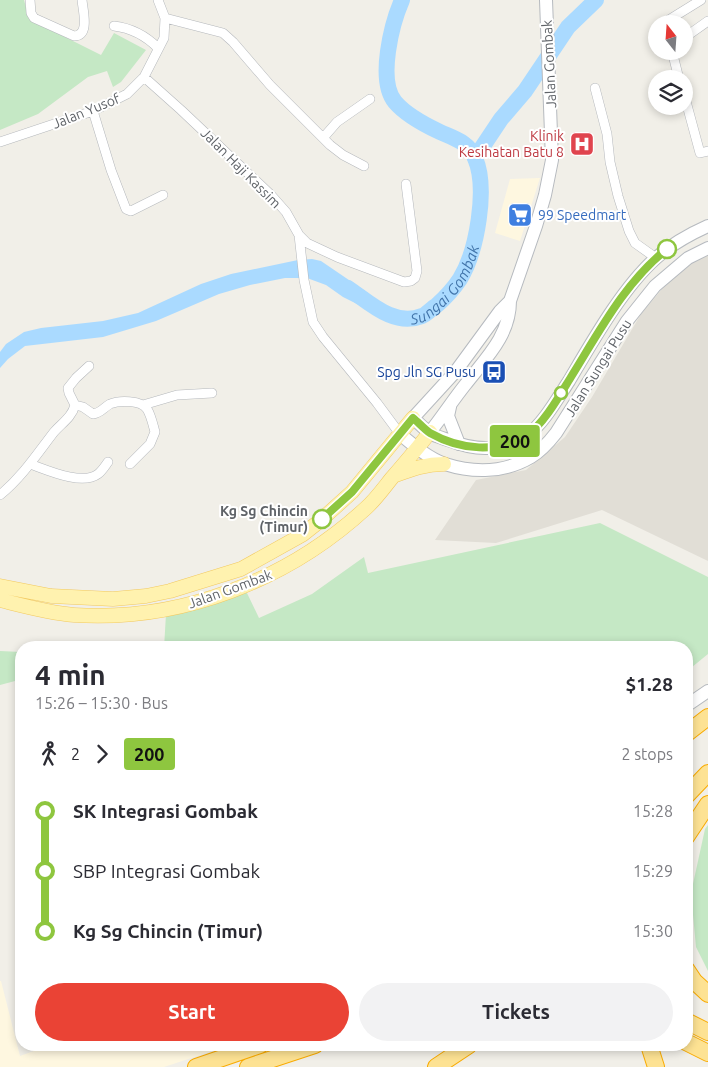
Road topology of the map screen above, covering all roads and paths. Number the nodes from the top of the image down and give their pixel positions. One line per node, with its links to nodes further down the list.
1 (30, 0): 2 (street)
2 (82, 0)
3 (158, 0): 7 (street, Jalan Yusof)
4 (546, 0): 27 (main road, Jalan Gombak)
5 (701, 0): 6 (street)
6 (677, 15)
7 (165, 18): 11 (street, Jalan Yusof); 17 (street)
8 (708, 21): 10 (street)
9 (114, 26): 11 (street)
10 (693, 32)
11 (158, 48): 12 (street, Jalan Yusof)
12 (144, 77): 15 (street, Jalan Yusof); 24 (street, Jalan Haji Kassim)
13 (595, 88): 26 (street)
14 (370, 99): 17 (street)
15 (93, 111): 18 (street, Jalan Yusof); 22 (street)
16 (690, 115): 19 (street)
17 (323, 138): 20 (street)
18 (0, 142)
19 (708, 151)
20 (364, 166)
21 (406, 184): 24 (street, Jalan Haji Kassim)
22 (163, 195)
23 (708, 226): 26 (main road, Jalan Sungai Pusu)
24 (299, 235): 35 (street)
25 (708, 248): 41 (main road, Jalan Sungai Pusu)
26 (656, 258): 36 (main road, Jalan Sungai Pusu)
27 (510, 301): 32 (main road, Jalan Gombak); 33 (main road, Jalan Gombak)
28 (89, 366): 30 (street)
29 (212, 393): 31 (street)
30 (75, 404): 31 (street); 39 (street)
31 (143, 405): 40 (street)
32 (450, 406): 34 (main road, Jalan Gombak); 36 (main road)
33 (413, 418): 34 (main road, Jalan Sungai Pusu); 35 (main road, Jalan Gombak)
34 (430, 432): 36 (main road, Jalan Sungai Pusu); 37 (main road, Jalan Gombak)
35 (400, 434): 37 (main road, Jalan Sungai Pusu); 44 (main road, Jalan Gombak)
36 (459, 444)
37 (418, 448): 41 (main road, Jalan Sungai Pusu); 42 (main road, Jalan Gombak)
38 (108, 462): 39 (street)
39 (30, 464): 43 (street)
40 (130, 464)
41 (444, 464): 42 (main road)
42 (393, 477): 45 (main road, Jalan Gombak)
43 (0, 495)
44 (0, 586)
45 (0, 600)
46 (708, 691): 47 (main road)
47 (693, 701)
48 (708, 717): 49 (highway)
49 (693, 729)
50 (708, 765): 52 (highway)
51 (708, 773): 53 (highway)
52 (693, 778)
53 (693, 789)
54 (708, 798): 56 (highway)
55 (708, 804): 57 (highway)
56 (693, 814)
57 (693, 826)
58 (693, 980): 59 (highway)
59 (708, 994)
60 (693, 1024): 61 (highway)
61 (708, 1032)
62 (693, 1046): 67 (highway)
63 (242, 1051): 68 (highway)
64 (297, 1051): 69 (highway)
65 (460, 1051): 70 (highway)
66 (652, 1051): 71 (highway)
67 (708, 1053)
68 (196, 1067)
69 (248, 1067)
70 (436, 1067)
71 (656, 1067)

